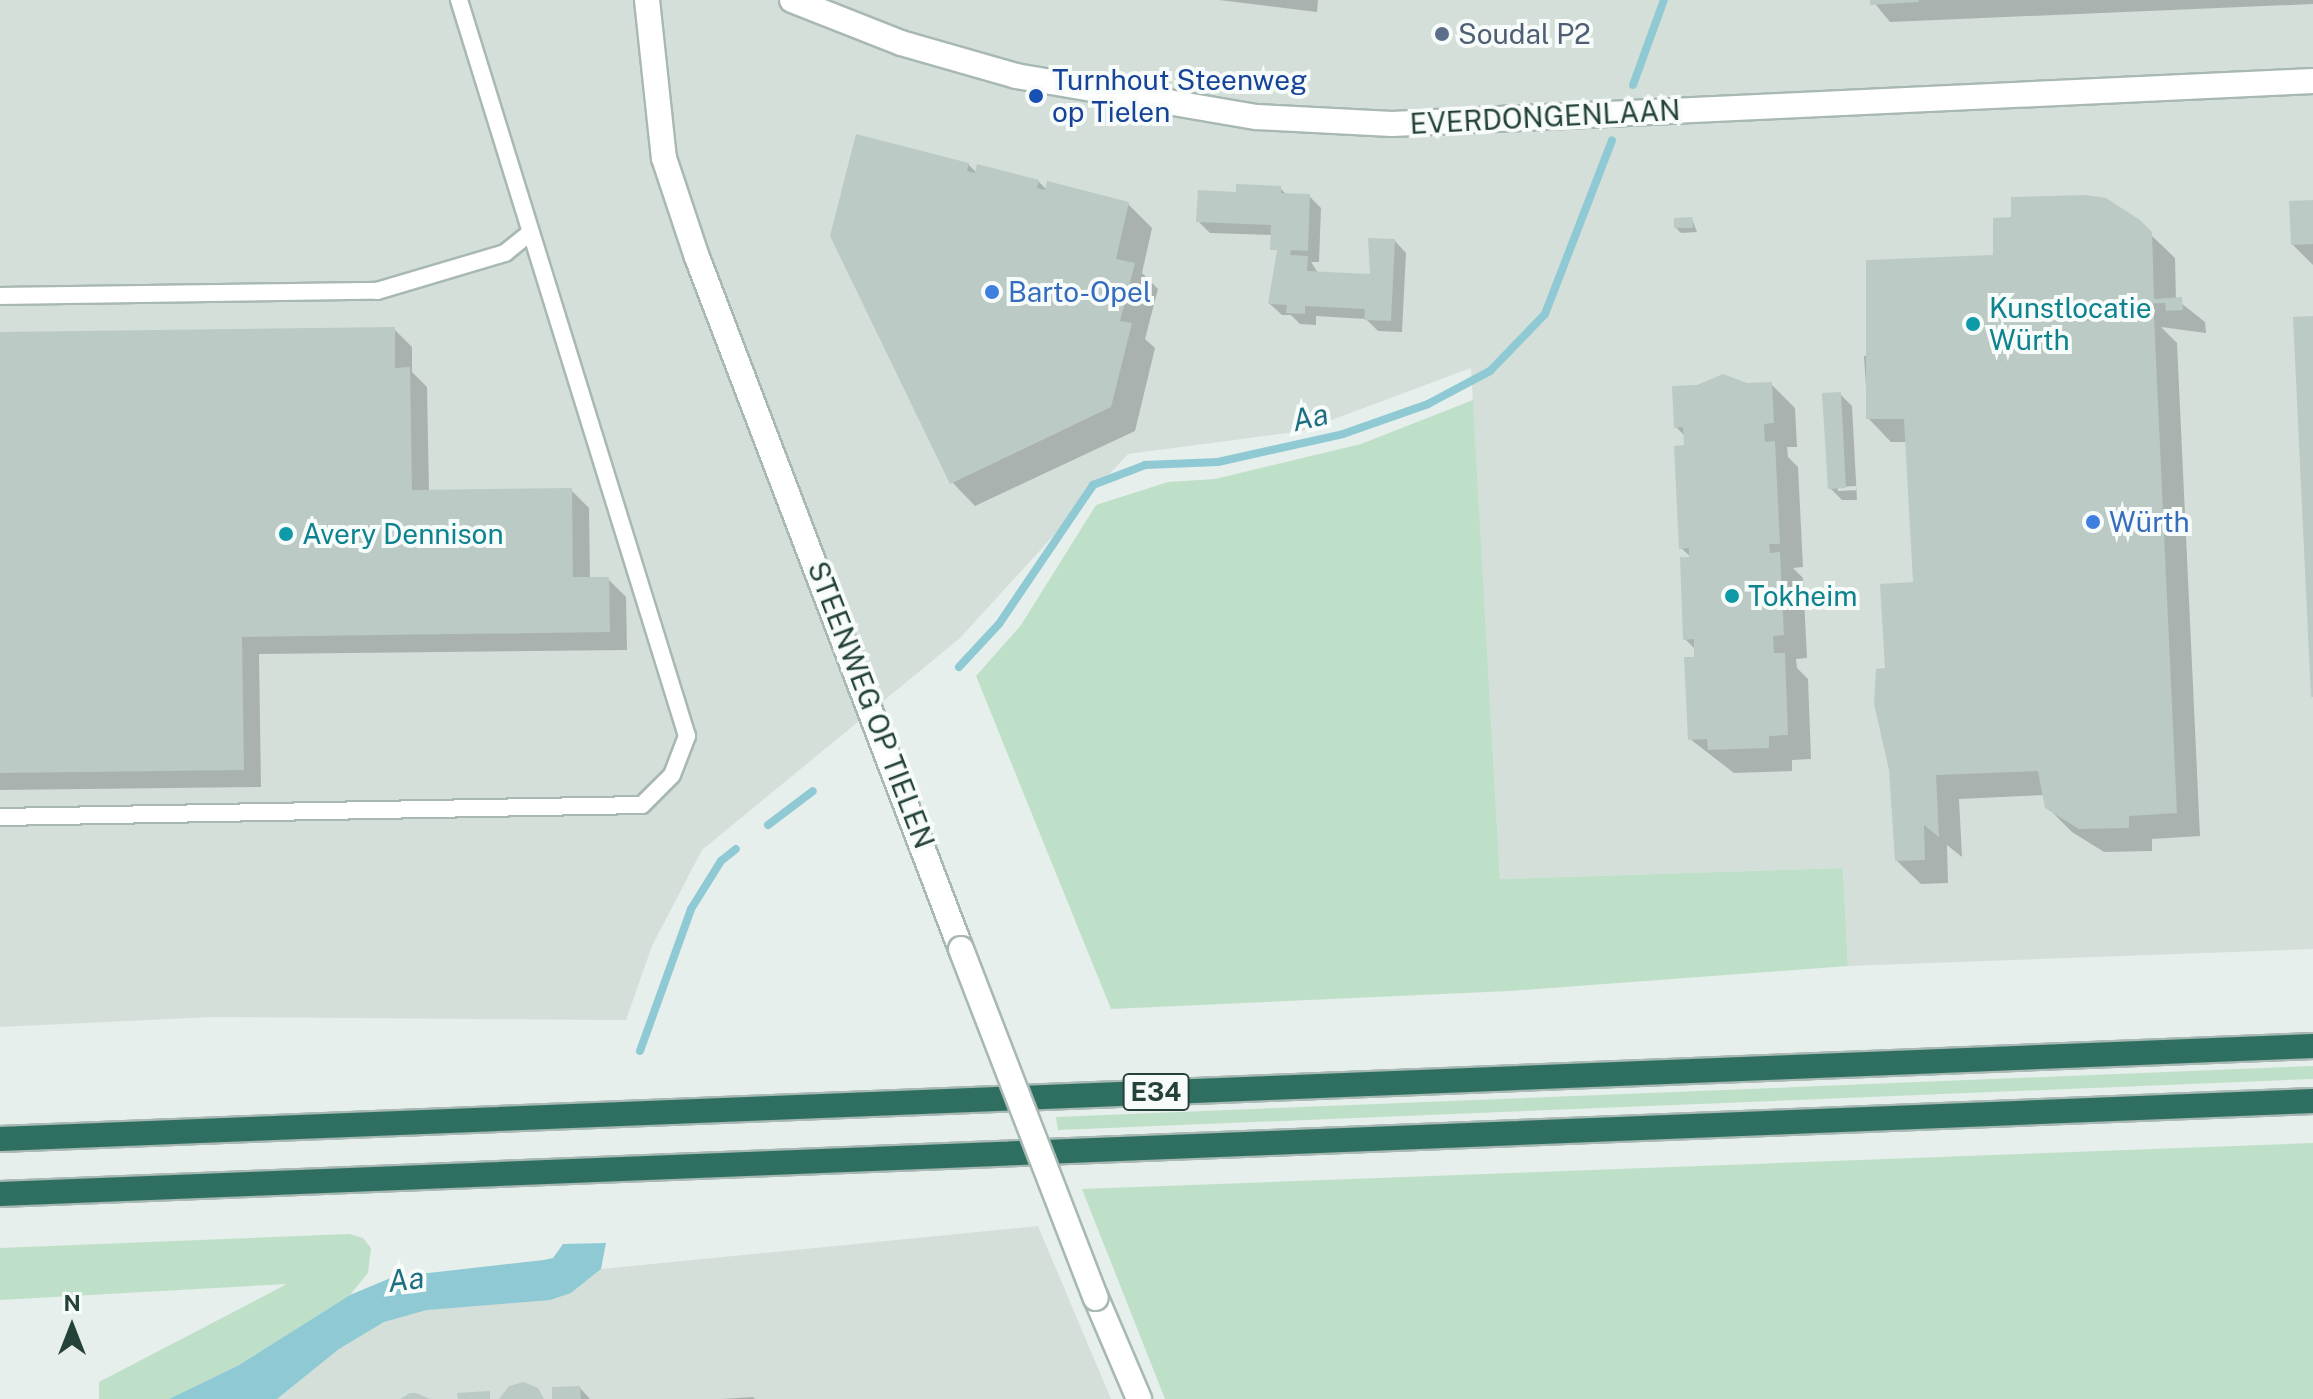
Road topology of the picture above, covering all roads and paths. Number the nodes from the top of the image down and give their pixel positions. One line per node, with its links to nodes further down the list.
1 (459, 0): 5 (lane)
2 (647, 0): 12 (street, STEENWEG OP TIELEN, bridge)
3 (792, 0): 4 (street, EVERDONGENLAAN)
4 (2313, 81)
5 (530, 233): 6 (lane); 7 (lane)
6 (0, 296)
7 (0, 817)
8 (2313, 1046): 10 (highway, E34)
9 (2313, 1101): 11 (highway, E34)
10 (0, 1139)
11 (0, 1194)
12 (1139, 1399)

